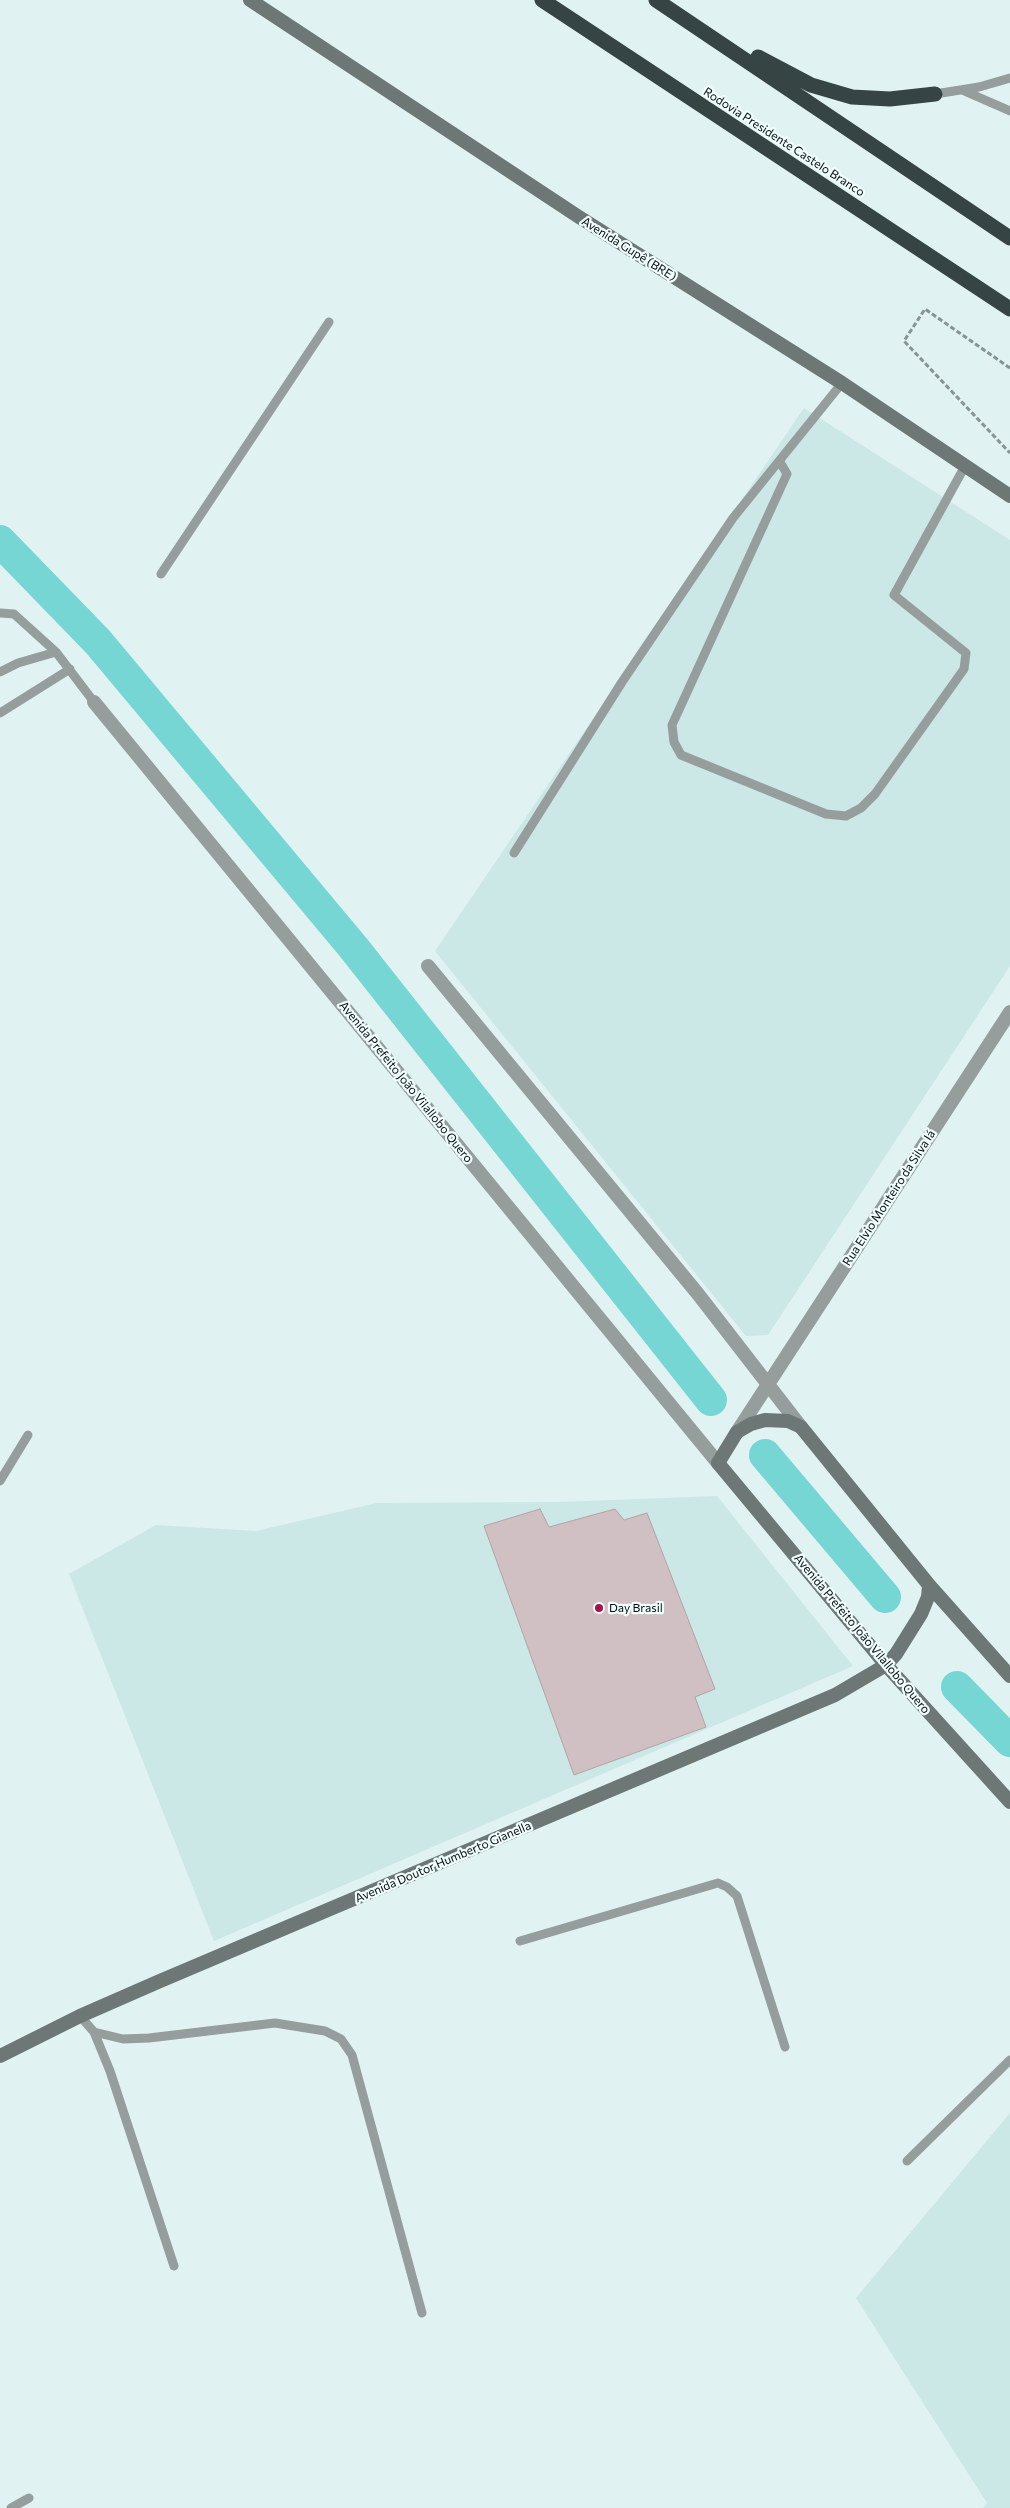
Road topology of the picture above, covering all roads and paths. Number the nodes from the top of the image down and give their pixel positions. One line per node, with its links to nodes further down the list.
1 (250, 0): 13 (main road, Avenida Gupê (BRE))
2 (542, 0): 10 (highway, Rodovia Presidente Castelo Branco)
3 (656, 0): 4 (highway)
4 (696, 25): 7 (highway); 9 (highway)
5 (1010, 78): 6 (lane)
6 (962, 89): 7 (lane); 8 (lane)
7 (935, 94)
8 (1010, 111)
9 (1010, 238)
10 (1010, 309)
11 (329, 322): 18 (lane)
12 (1010, 368): 14 (path)
13 (842, 383): 15 (lane); 16 (main road, Avenida Gupê (BRE))
14 (1010, 453)
15 (780, 462): 16 (lane); 25 (lane)
16 (965, 466): 17 (main road, Avenida Gupê (BRE))
17 (1010, 496)
18 (162, 574)
19 (0, 613): 20 (lane)
20 (56, 652): 21 (lane); 22 (lane)
21 (70, 669): 23 (lane); 24 (lane)
22 (0, 672)
23 (94, 702): 32 (street, Avenida Prefeito João Vilallobo Quero)
24 (0, 713)
25 (514, 853)
26 (428, 966): 28 (street)
27 (1010, 1012): 28 (street, Rua Elvio Monteiro da Silva Iá)
28 (767, 1384): 29 (street); 30 (street)
29 (801, 1427): 30 (main road); 34 (main road)
30 (737, 1432): 32 (main road)
31 (28, 1435): 33 (lane)
32 (718, 1463): 35 (main road, Avenida Prefeito João Vilallobo Quero)
33 (0, 1481)
34 (929, 1584): 35 (main road); 36 (main road)
35 (886, 1665): 37 (main road, Avenida Prefeito João Vilallobo Quero); 39 (main road, Avenida Doutor Humberto Gianella)
36 (1010, 1676)
37 (1010, 1802)
38 (520, 1941): 41 (lane)
39 (80, 2016): 40 (lane); 42 (main road, Avenida Doutor Humberto Gianella)
40 (94, 2032): 45 (lane); 46 (lane)
41 (785, 2047)
42 (0, 2056)
43 (1010, 2060): 44 (lane)
44 (907, 2161)
45 (174, 2266)
46 (422, 2313)
47 (29, 2498): 48 (lane)
48 (12, 2508)

